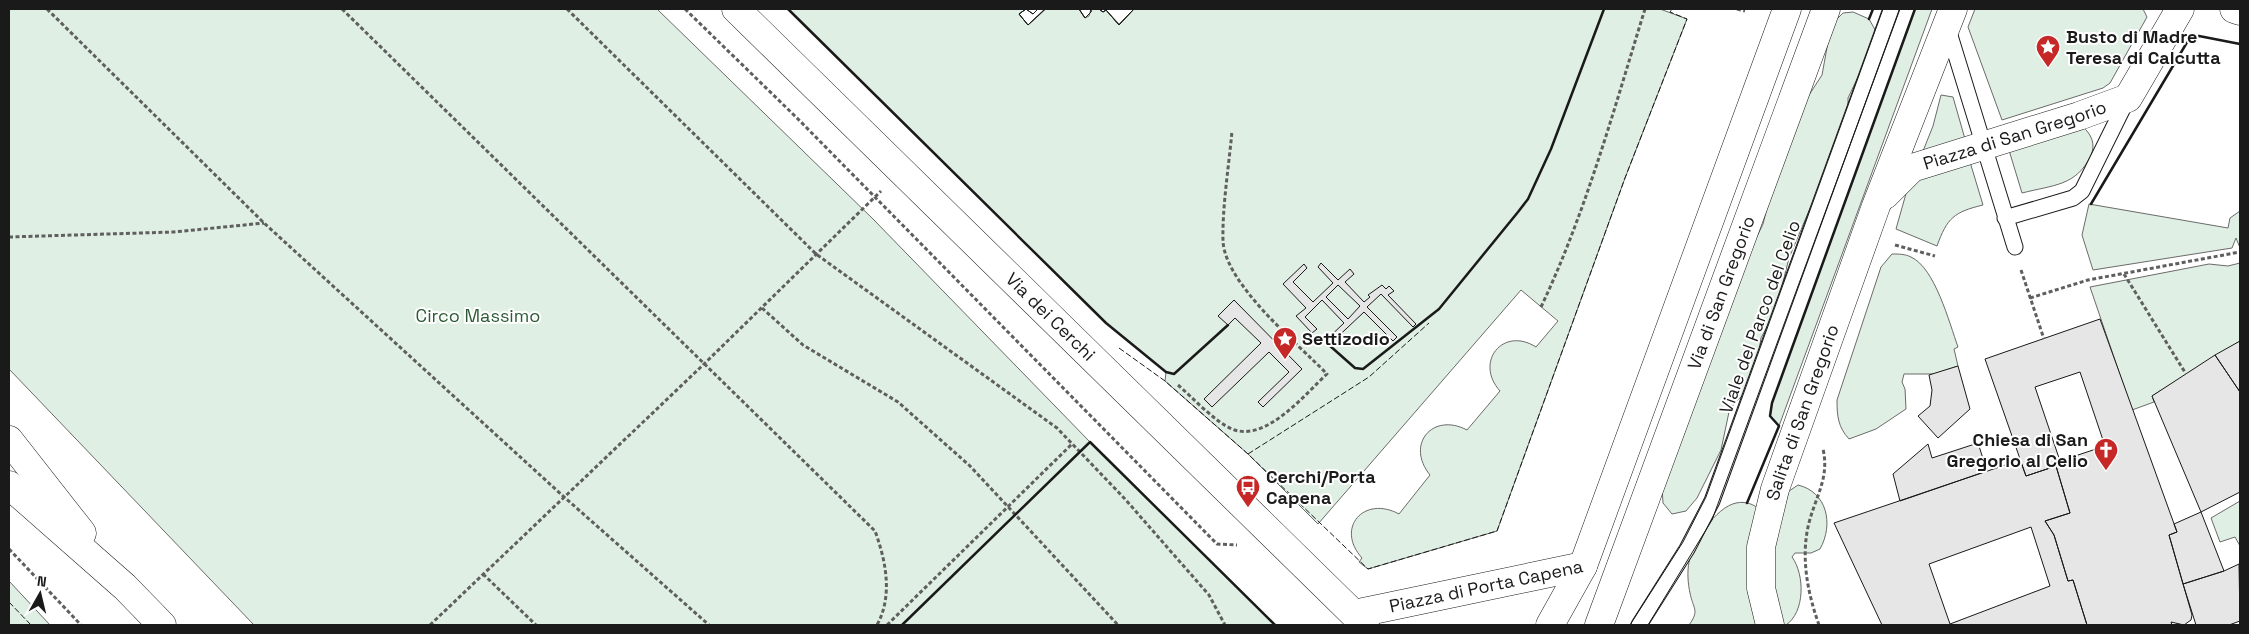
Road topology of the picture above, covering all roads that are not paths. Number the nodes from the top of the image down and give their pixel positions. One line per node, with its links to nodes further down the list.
1 (736, 9): 18 (main road, Via dei Cerchi)
2 (1787, 9): 16 (main road, Via di San Gregorio)
3 (1826, 9): 21 (main road, Via di San Gregorio)
4 (1892, 9): 22 (lane, Viale del Parco del Celio)
5 (2180, 9): 9 (main road, Piazza di San Gregorio)
6 (2234, 9): 7 (main road)
7 (2240, 10)
8 (1950, 16): 10 (lane); 11 (main road, Piazza di San Gregorio)
9 (2128, 98): 10 (main road, Piazza di San Gregorio); 12 (lane)
10 (1983, 146): 11 (main road, Piazza di San Gregorio); 12 (lane)
11 (1876, 206): 23 (main road, Salita di San Gregorio)
12 (2005, 218): 13 (lane)
13 (2015, 247)
14 (9, 440): 17 (main road)
15 (9, 485): 17 (main road)
16 (1583, 566): 18 (main road, Piazza di Porta Capena); 20 (main road, Piazza di Porta Capena)
17 (124, 587): 19 (main road)
18 (1360, 620)
19 (162, 625)
20 (1550, 625)
21 (1599, 625)
22 (1639, 625)
23 (1770, 625)

